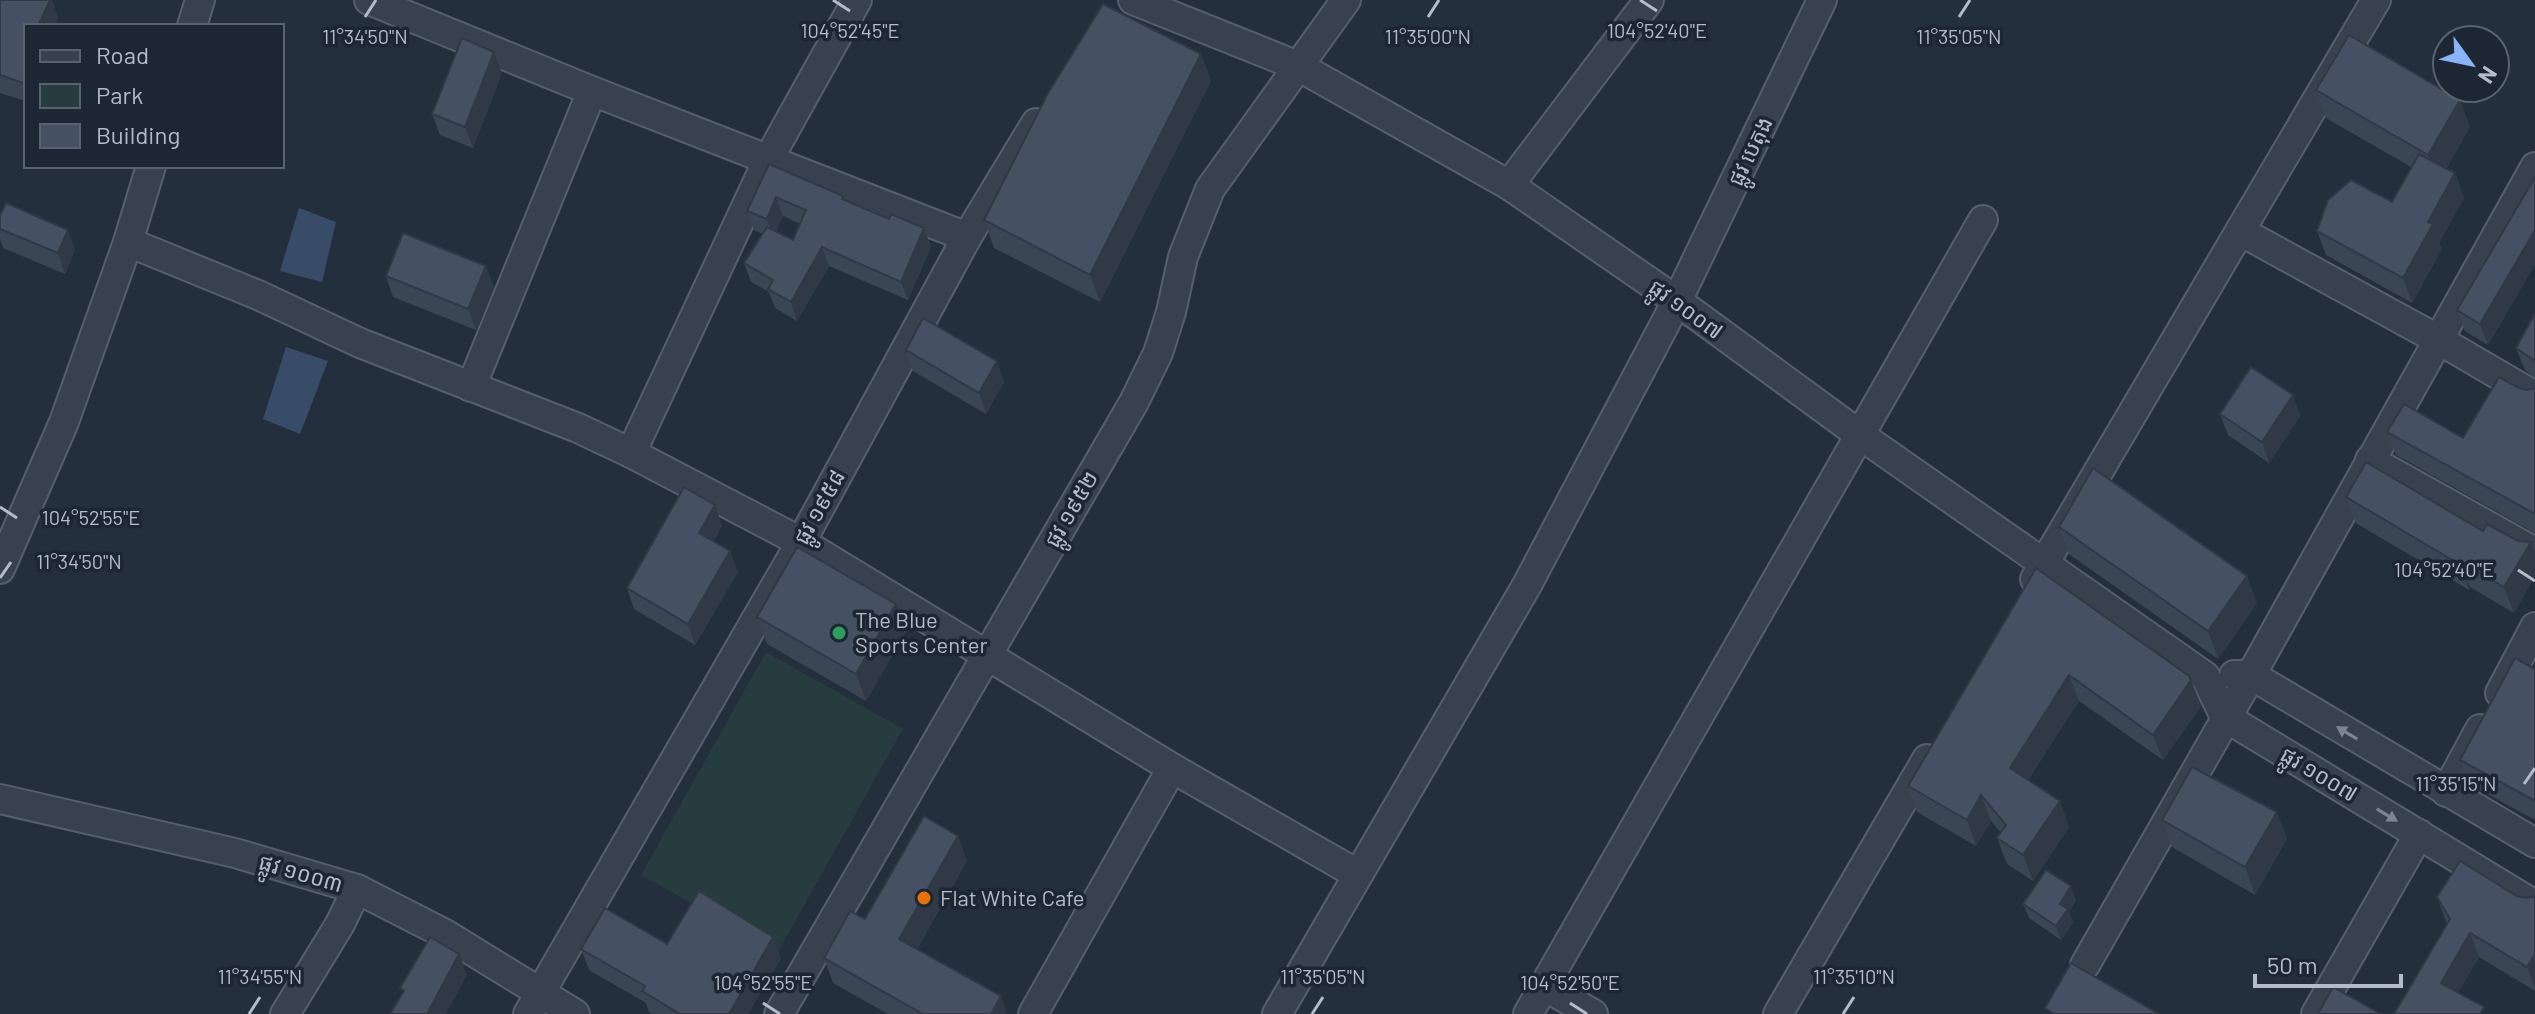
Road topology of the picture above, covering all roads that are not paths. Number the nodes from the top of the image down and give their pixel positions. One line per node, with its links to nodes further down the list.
1 (200, 0): 9 (street)
2 (369, 0): 11 (street)
3 (857, 0): 13 (street)
4 (1133, 0): 10 (street, ផ្លូវ ១០០៧)
5 (1346, 0): 10 (street, ផ្លូវ ១៩៥២)
6 (1649, 0): 16 (street)
7 (1822, 0): 21 (street, ផ្លូវ បេតុង)
8 (2376, 0): 18 (street)
9 (193, 24)
10 (1298, 66): 16 (street, ផ្លូវ ១០០៧); 34 (street, ផ្លូវ ១៩៥២)
11 (592, 91): 13 (street); 23 (street)
12 (1047, 105): 19 (street, ផ្លូវ ១៩៥៨)
13 (768, 160): 19 (street); 26 (street)
14 (2535, 167): 22 (street)
15 (150, 168): 20 (street)
16 (1509, 185): 21 (street, ផ្លូវ ១០០៧)
17 (1983, 220): 25 (street)
18 (2240, 231): 22 (street); 30 (street)
19 (967, 237): 28 (street, ផ្លូវ ១៩៥៨)
20 (128, 242): 23 (street); 31 (street)
21 (1677, 301): 25 (street, ផ្លូវ ១០០៧); 44 (street, ផ្លូវ បេតុង)
22 (2439, 340): 24 (street); 27 (street)
23 (471, 387): 26 (street)
24 (2535, 396)
25 (1860, 435): 30 (street, ផ្លូវ ១០០៧); 48 (street)
26 (631, 453): 28 (street)
27 (2370, 460): 29 (street); 35 (street)
28 (801, 542): 34 (street); 49 (street, ផ្លូវ ១៩៥៨)
29 (2535, 552)
30 (2045, 564): 32 (street); 36 (street, ផ្លូវ ១០០៧)
31 (0, 569)
32 (2021, 603)
33 (2535, 627): 40 (street)
34 (987, 655): 39 (street); 52 (street, ផ្លូវ ១៩៥២)
35 (2251, 675): 36 (street); 37 (street); 40 (street, one-way to 35)
36 (2205, 676): 37 (street, ផ្លូវ ១០០៧)
37 (2225, 717): 42 (street, ផ្លូវ ១០០៧, one-way to 42); 47 (street)
38 (1942, 734): 57 (street)
39 (1172, 768): 44 (street); 53 (street)
40 (2446, 792): 43 (street)
41 (0, 799): 45 (street, ផ្លូវ ១០០៣)
42 (2419, 834): 46 (street, ផ្លូវ ១០០៧); 58 (street)
43 (2535, 843)
44 (1357, 874): 54 (street, ផ្លូវ បេតុង)
45 (357, 889): 49 (street, ផ្លូវ ១០០៣); 50 (street)
46 (2535, 905)
47 (2085, 965)
48 (1544, 986): 55 (street); 56 (street)
49 (534, 1004): 51 (street, ផ្លូវ ១០០៣)
50 (285, 1014)
51 (575, 1014)
52 (779, 1014)
53 (1033, 1014)
54 (1277, 1014)
55 (1528, 1014)
56 (1593, 1014)
57 (1778, 1014)
58 (2316, 1014)

